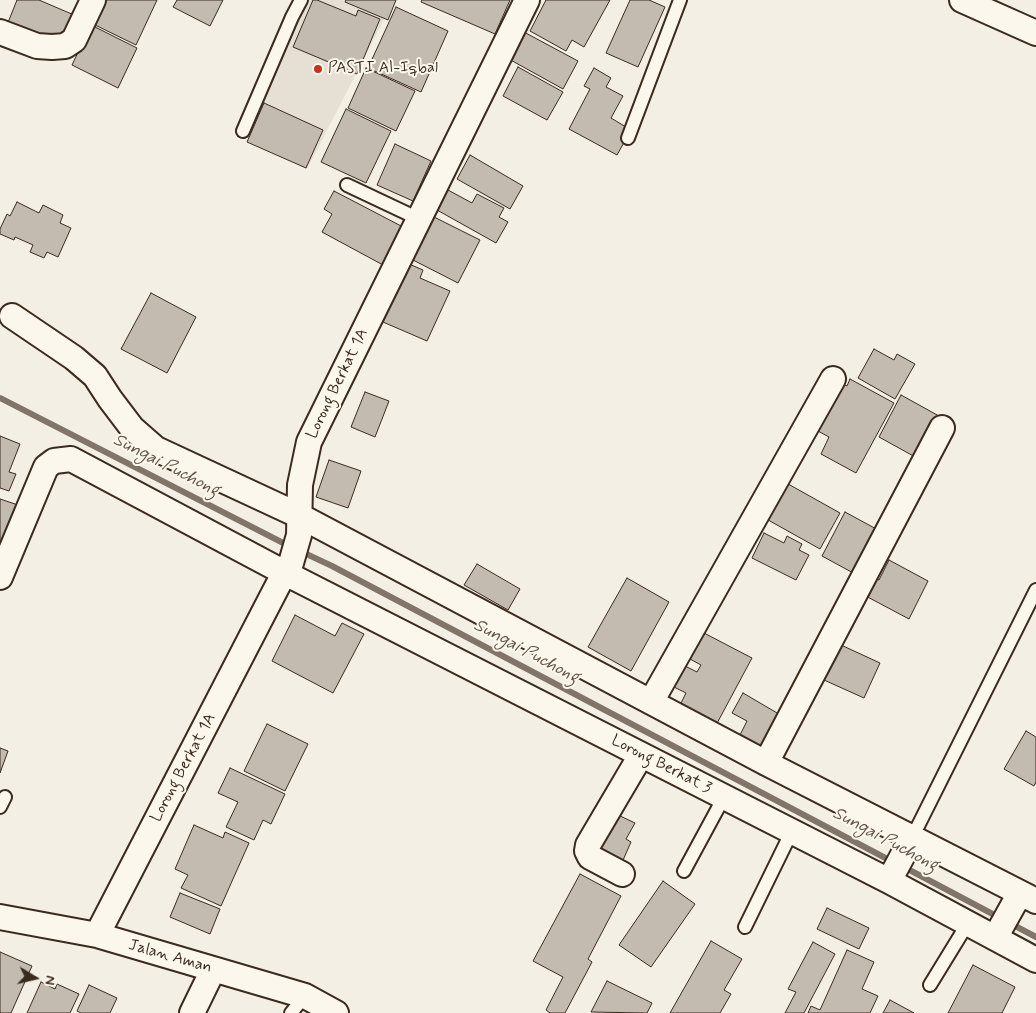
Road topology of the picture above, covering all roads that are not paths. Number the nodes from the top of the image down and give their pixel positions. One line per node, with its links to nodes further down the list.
1 (93, 0): 6 (street)
2 (301, 0): 8 (lane)
3 (527, 0): 11 (street, Lorong Berkat 1A)
4 (680, 0): 9 (lane)
5 (964, 0): 7 (street)
6 (0, 32)
7 (1036, 33)
8 (243, 131)
9 (628, 138)
10 (347, 185): 11 (lane)
11 (419, 219): 15 (street, Lorong Berkat 1A)
12 (12, 316): 15 (street)
13 (833, 380): 19 (street)
14 (942, 428): 21 (street)
15 (299, 526): 16 (street, Lorong Berkat 1A); 19 (street)
16 (288, 568): 17 (street, Lorong Berkat 3); 20 (street, Lorong Berkat 3); 32 (street, Lorong Berkat 1A)
17 (0, 577)
18 (1036, 590): 24 (lane)
19 (651, 702): 21 (street)
20 (641, 754): 22 (street, Lorong Berkat 3); 26 (street)
21 (766, 763): 24 (street)
22 (724, 797): 23 (street, Lorong Berkat 3); 25 (lane)
23 (792, 831): 27 (street, Lorong Berkat 3); 31 (lane)
24 (912, 838): 27 (street); 28 (street)
25 (684, 871)
26 (622, 874)
27 (889, 881): 30 (street, Lorong Berkat 3)
28 (1028, 897): 33 (street)
29 (0, 917): 32 (street, Jalan Aman)
30 (968, 923): 33 (street, Lorong Berkat 3); 36 (lane)
31 (745, 927)
32 (97, 935): 35 (street, Jalan Aman)
33 (995, 938): 34 (street, Lorong Berkat 3)
34 (1036, 960)
35 (213, 970): 37 (street, Jalan Aman); 38 (street)
36 (930, 985)
37 (298, 1004): 39 (street, Jalan Aman)
38 (192, 1013)
39 (336, 1013)

